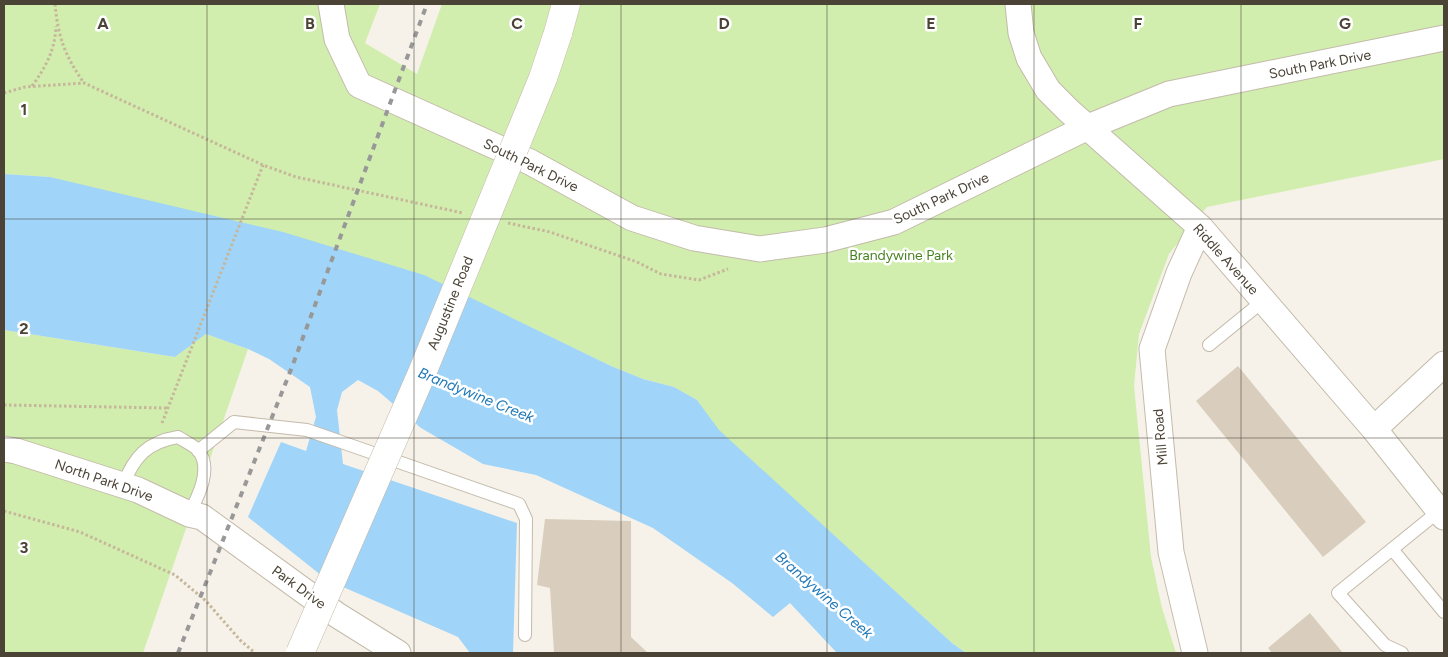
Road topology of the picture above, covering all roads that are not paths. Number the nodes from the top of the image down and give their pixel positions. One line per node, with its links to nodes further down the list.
1 (331, 4): 5 (street, South Park Drive)
2 (566, 4): 19 (street, Augustine Road, bridge)
3 (1018, 4): 5 (street, Riddle Avenue)
4 (1444, 38): 5 (street, South Park Drive)
5 (1088, 127): 6 (street, Riddle Avenue)
6 (1200, 228): 7 (street, Riddle Avenue); 21 (street, Mill Road)
7 (1264, 301): 8 (lane); 10 (street, Riddle Avenue)
8 (1209, 345)
9 (1444, 364): 10 (street)
10 (1374, 428): 14 (street, Riddle Avenue)
11 (4, 449): 13 (street, North Park Drive)
12 (198, 450): 13 (lane); 15 (lane); 18 (lane)
13 (123, 485): 15 (street, North Park Drive)
14 (1442, 514): 16 (lane)
15 (196, 515): 20 (street, Park Drive)
16 (1392, 549): 17 (lane); 22 (lane)
17 (1444, 612)
18 (525, 635)
19 (300, 653)
20 (398, 653)
21 (1195, 653)
22 (1402, 653)

